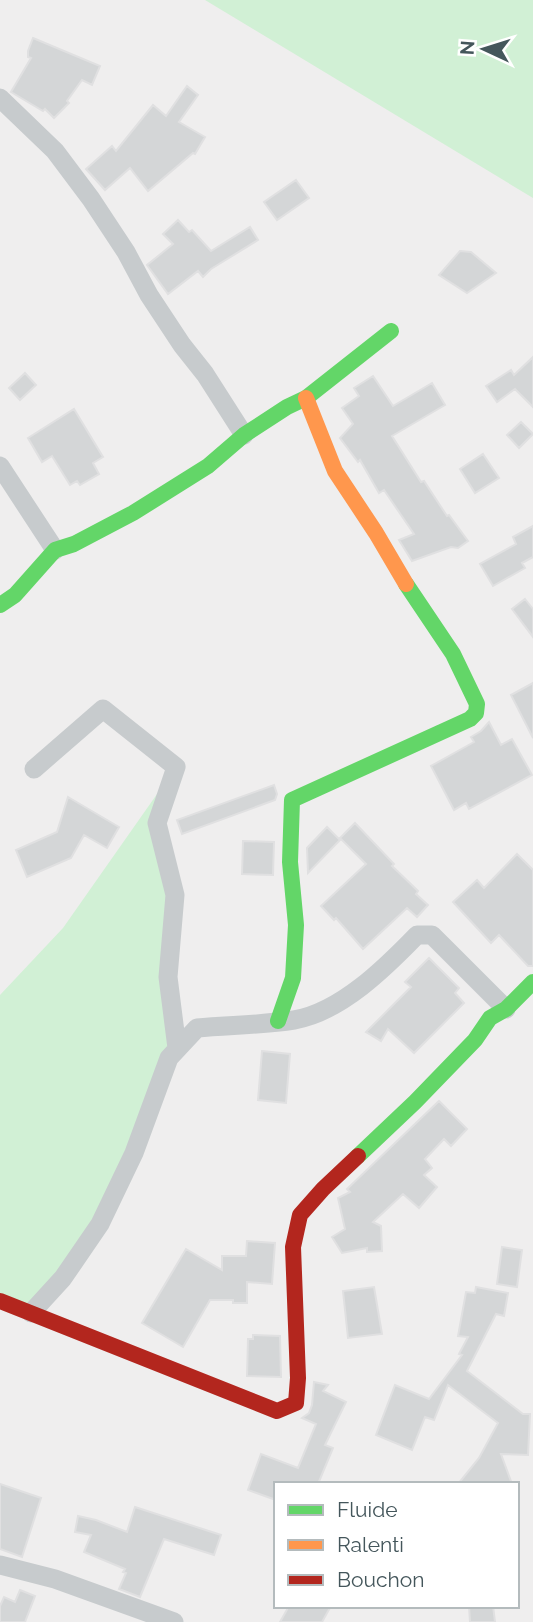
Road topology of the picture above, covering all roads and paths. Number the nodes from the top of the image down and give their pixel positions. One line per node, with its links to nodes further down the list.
1 (0, 98): 4 (street)
2 (391, 331): 3 (street)
3 (306, 398): 4 (street); 11 (street)
4 (244, 435): 6 (street)
5 (0, 466): 6 (street)
6 (55, 550): 7 (street)
7 (0, 605)
8 (34, 769): 12 (street)
9 (533, 982): 10 (street)
10 (506, 1009): 11 (street); 14 (street)
11 (278, 1021): 12 (street)
12 (177, 1048): 14 (street)
13 (0, 1301): 14 (street)
14 (31, 1313)
15 (0, 1564): 16 (street)
16 (174, 1622)

